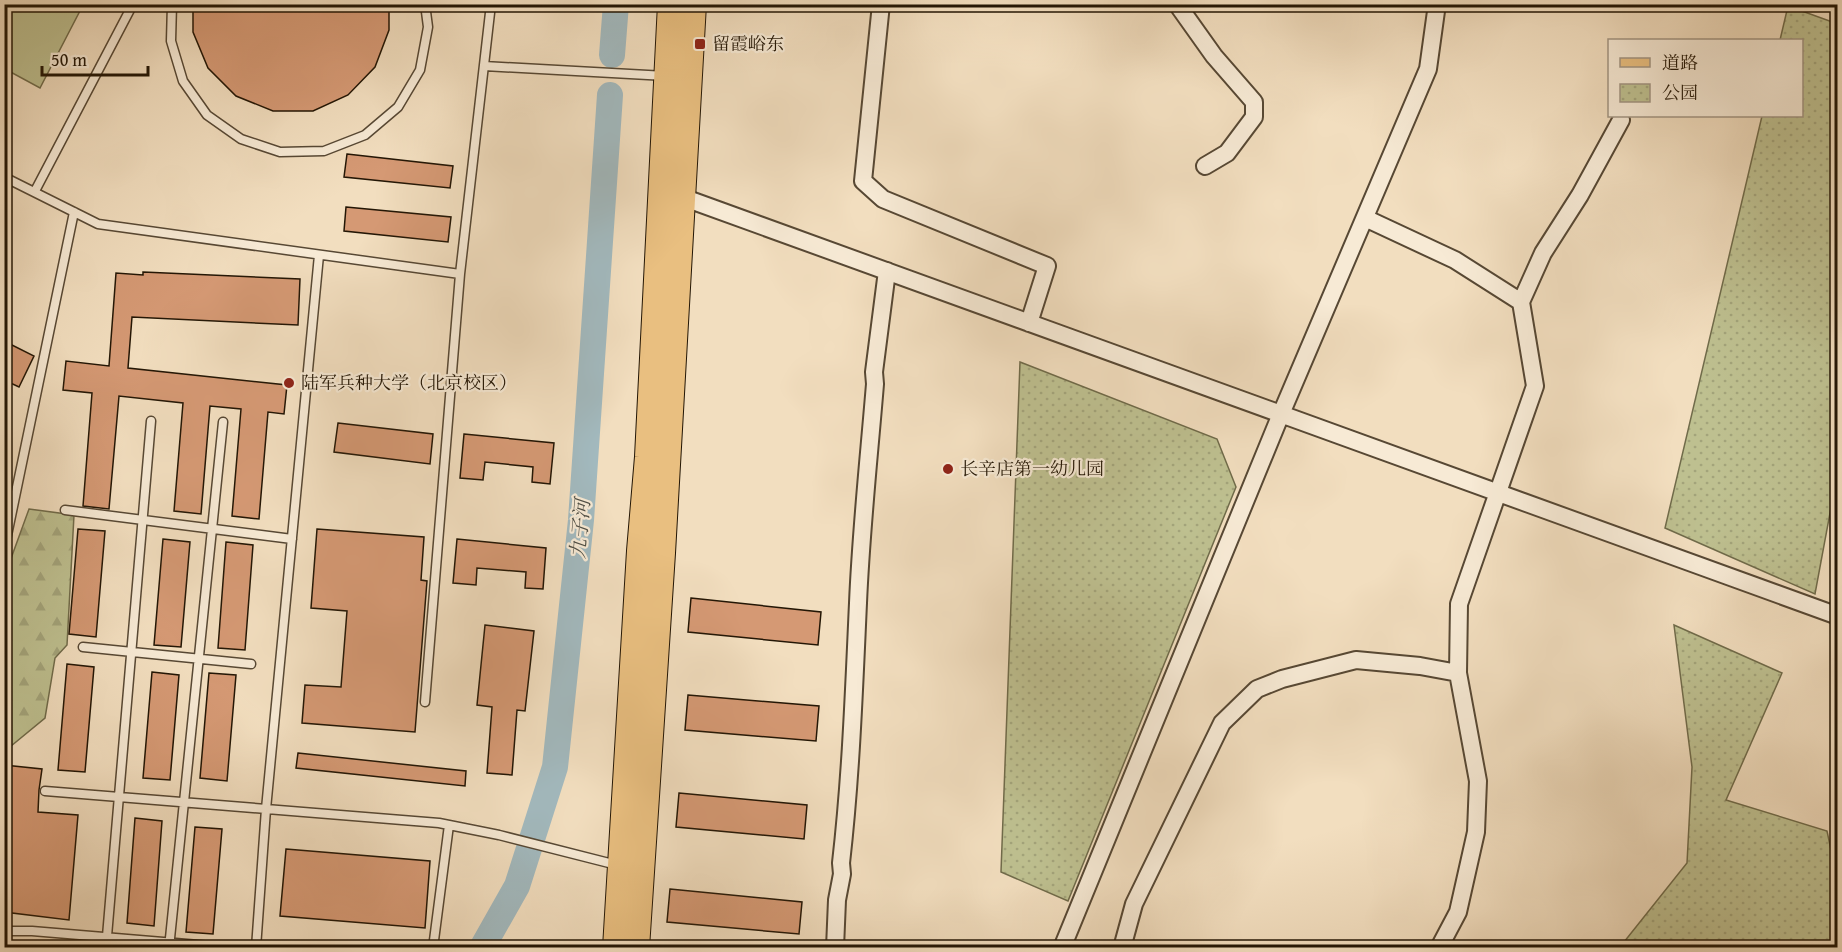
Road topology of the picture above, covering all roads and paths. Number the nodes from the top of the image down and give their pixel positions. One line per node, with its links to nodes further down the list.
1 (133, 4): 15 (lane)
2 (172, 4): 3 (lane)
3 (425, 4)
4 (491, 4): 10 (lane)
5 (670, 4): 11 (main road)
6 (693, 4): 16 (main road)
7 (881, 4): 23 (street)
8 (1177, 4): 13 (street)
9 (1437, 4): 18 (street)
10 (484, 66): 11 (lane); 21 (lane)
11 (666, 76): 45 (main road)
12 (1622, 120): 22 (street)
13 (1204, 166)
14 (4, 177): 15 (lane)
15 (35, 191): 17 (lane)
16 (682, 197): 20 (street); 53 (main road)
17 (74, 212): 19 (lane); 32 (lane)
18 (1365, 218): 22 (street); 24 (street)
19 (319, 255): 21 (lane); 31 (lane)
20 (887, 271): 23 (street); 54 (street)
21 (460, 274): 39 (lane)
22 (1521, 302): 27 (street)
23 (1029, 322): 24 (street)
24 (1281, 414): 27 (street); 55 (street)
25 (151, 421): 29 (lane)
26 (223, 422): 30 (lane)
27 (1498, 493): 33 (street); 38 (street)
28 (65, 510): 29 (lane)
29 (142, 520): 30 (lane); 35 (lane)
30 (212, 529): 31 (lane); 36 (lane)
31 (292, 539): 43 (lane)
32 (4, 550)
33 (1838, 616)
34 (83, 647): 35 (lane)
35 (131, 652): 36 (lane); 41 (lane)
36 (198, 659): 37 (lane); 42 (lane)
37 (251, 664)
38 (1458, 673): 56 (street); 57 (street)
39 (425, 702)
40 (45, 791): 41 (lane)
41 (119, 797): 42 (lane); 47 (lane)
42 (184, 802): 43 (lane); 48 (lane)
43 (266, 809): 44 (lane); 50 (lane)
44 (449, 825): 45 (lane); 51 (lane)
45 (622, 867): 52 (main road)
46 (4, 932): 47 (lane)
47 (107, 943): 48 (lane)
48 (169, 945): 49 (lane)
49 (211, 946)
50 (256, 948)
51 (434, 948)
52 (616, 948)
53 (636, 948)
54 (835, 948)
55 (1062, 948)
56 (1122, 948)
57 (1439, 948)

